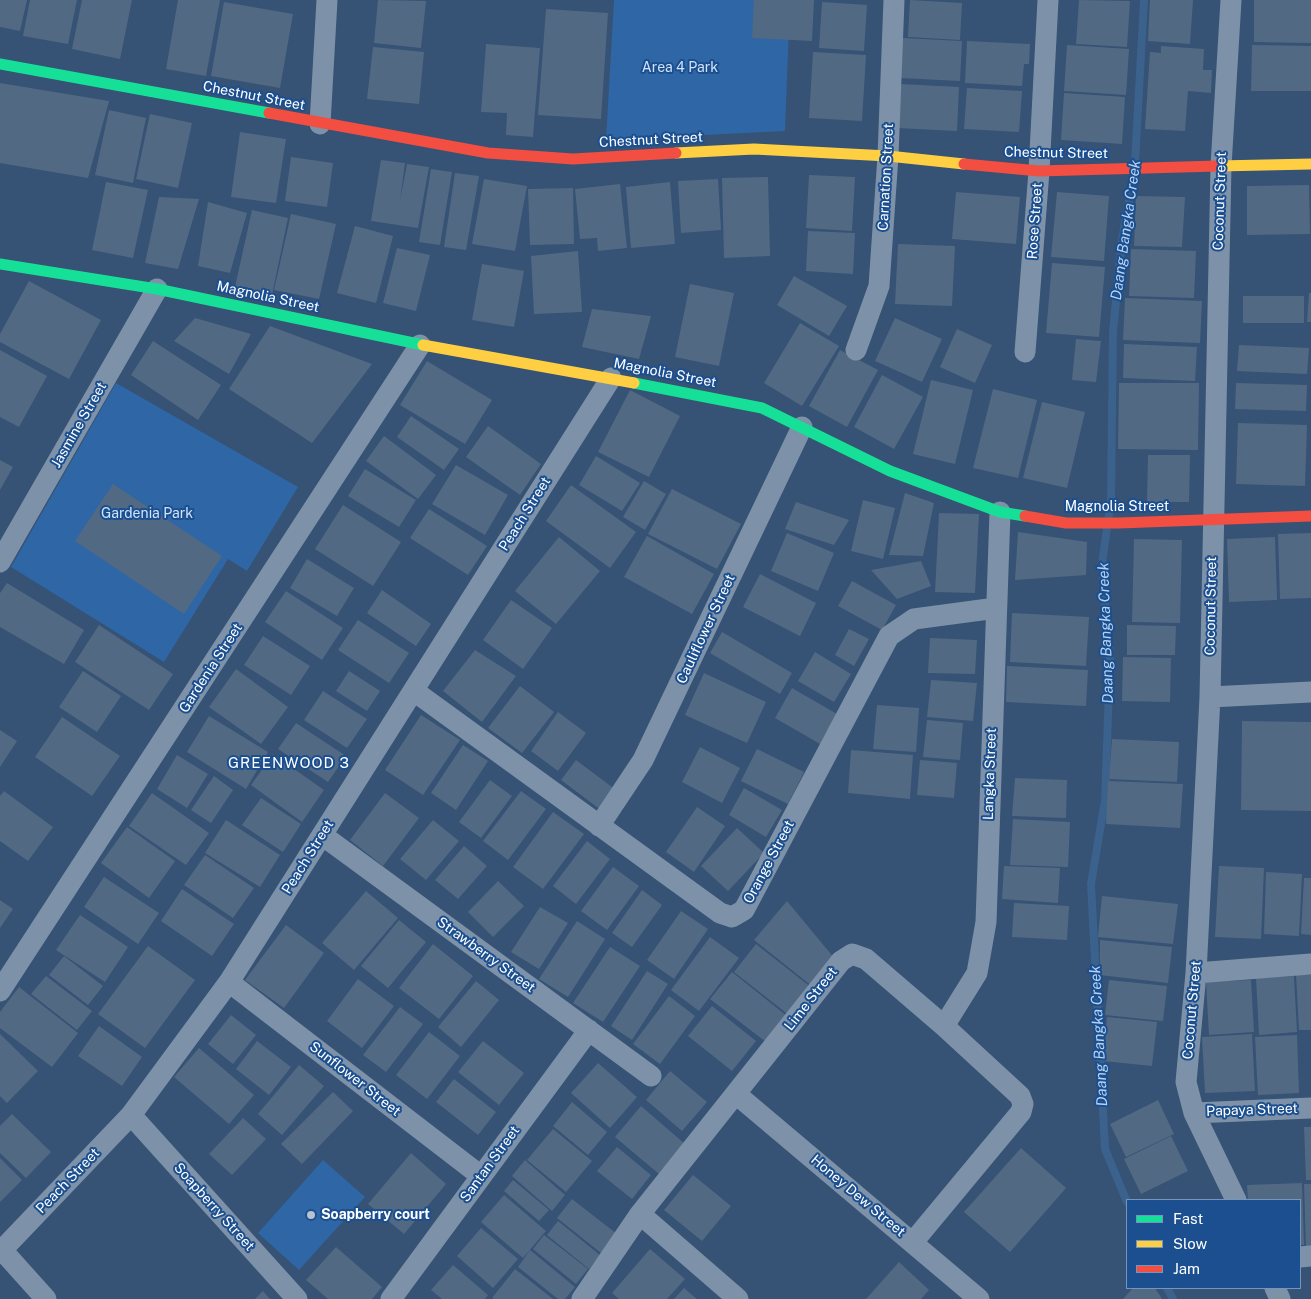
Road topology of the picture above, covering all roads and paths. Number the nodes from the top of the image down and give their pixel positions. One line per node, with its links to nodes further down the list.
1 (327, 0): 6 (street)
2 (894, 0): 7 (street, Carnation Street)
3 (1048, 0): 10 (street, Rose Street)
4 (1231, 0): 9 (street, Coconut Street)
5 (0, 64): 6 (street, Chestnut Street)
6 (320, 124): 7 (street, Chestnut Street)
7 (888, 156): 10 (street, Chestnut Street); 14 (street, Carnation Street)
8 (1311, 164): 9 (street, Chestnut Street)
9 (1221, 166): 10 (street, Chestnut Street); 20 (street, Coconut Street)
10 (1039, 171): 15 (street, Rose Street)
11 (0, 264): 12 (street, Magnolia Street)
12 (157, 289): 13 (street, Magnolia Street); 21 (street, Jasmine Street)
13 (420, 345): 16 (street, Magnolia Street); 31 (street, Gardenia Street)
14 (856, 350)
15 (1025, 352)
16 (611, 378): 17 (street, Magnolia Street); 23 (street, Peach Street)
17 (802, 427): 18 (street, Magnolia Street); 26 (street, Cauliflower Street)
18 (1000, 512): 20 (street, Magnolia Street); 22 (street, Langka Street)
19 (1311, 516): 20 (street, Magnolia Street)
20 (1212, 520): 25 (street, Coconut Street)
21 (0, 562)
22 (996, 608): 26 (street, Orange Street); 32 (street, Langka Street)
23 (414, 690): 26 (street, Orange Street); 27 (street, Peach Street)
24 (1311, 692): 25 (street)
25 (1210, 697): 29 (street, Coconut Street)
26 (600, 826)
27 (322, 835): 30 (street, Peach Street); 33 (street, Strawberry Street)
28 (1311, 964): 29 (street)
29 (1196, 973): 37 (street, Coconut Street)
30 (229, 982): 38 (street, Peach Street); 39 (street, Sunflower Street)
31 (0, 991)
32 (944, 1026): 35 (street, Lime Street); 42 (street, Lime Street)
33 (589, 1030): 34 (street, Strawberry Street); 39 (street, Santan Street)
34 (650, 1076)
35 (736, 1094): 41 (street, Lime Street); 42 (street, Honey Dew Street)
36 (1311, 1108): 37 (street, Papaya Street)
37 (1194, 1113): 40 (street, Coconut Street)
38 (130, 1115): 43 (street, Peach Street); 44 (street, Soapberry Street)
39 (481, 1176): 45 (street, Santan Street)
40 (1236, 1199)
41 (640, 1214): 46 (street, Lime Street); 47 (street)
42 (913, 1242): 48 (street, Honey Dew Street)
43 (46, 1299)
44 (297, 1299)
45 (391, 1299)
46 (582, 1299)
47 (738, 1299)
48 (979, 1299)

